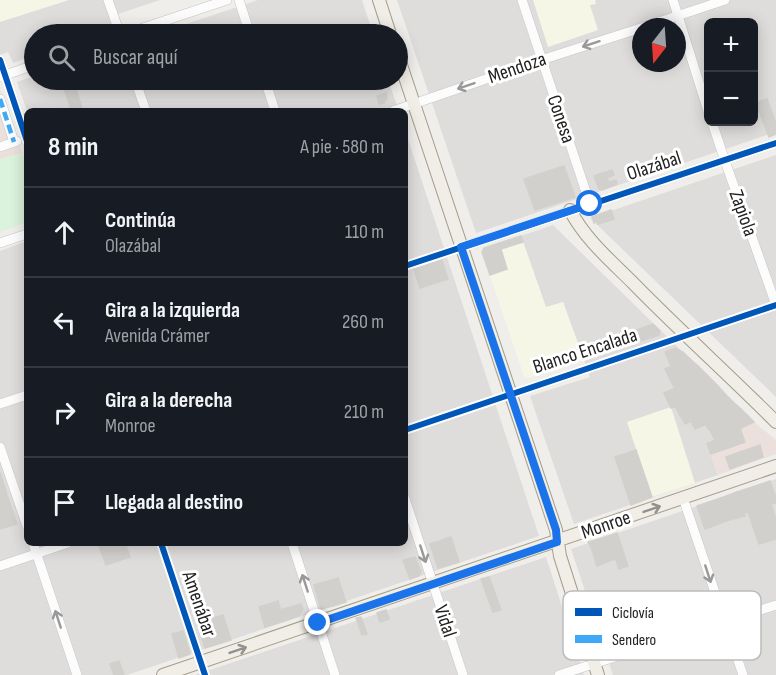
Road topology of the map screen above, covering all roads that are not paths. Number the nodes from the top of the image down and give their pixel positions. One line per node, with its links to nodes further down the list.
1 (108, 0): 10 (street)
2 (227, 0): 11 (street)
3 (239, 0): 12 (street)
4 (379, 0): 13 (main road)
5 (522, 0): 16 (street, Conesa)
6 (673, 0): 8 (street)
7 (725, 0): 8 (street, Mendoza)
8 (678, 16): 9 (street, Mendoza); 22 (street)
9 (671, 18)
10 (116, 24)
11 (155, 24)
12 (247, 24)
13 (387, 24)
14 (632, 30): 16 (street, Mendoza, one-way to 16)
15 (0, 60): 18 (street)
16 (541, 60): 24 (street, Mendoza, one-way to 24); 35 (street, Conesa)
17 (24, 69): 18 (street)
18 (3, 76): 29 (street)
19 (408, 86): 24 (main road)
20 (139, 90): 25 (street)
21 (269, 90): 26 (street)
22 (704, 98)
23 (0, 99): 31 (street)
24 (414, 104): 27 (street, Mendoza); 39 (main road)
25 (145, 108)
26 (275, 108)
27 (402, 108)
28 (713, 126): 34 (street, Zapiola)
29 (24, 131)
30 (24, 140): 31 (street)
31 (14, 142): 33 (street)
32 (776, 143): 34 (street, Olazábal)
33 (0, 147)
34 (724, 161): 35 (street, Olazábal); 41 (street, Zapiola)
35 (590, 204): 36 (street, Olazábal)
36 (570, 210): 39 (street, Olazábal); 42 (main road)
37 (24, 235): 38 (street)
38 (0, 243)
39 (461, 247): 40 (street, Olazábal); 43 (main road)
40 (408, 265)
41 (776, 305): 42 (street, Blanco Encalada)
42 (685, 336): 43 (street, Blanco Encalada); 46 (main road)
43 (511, 393): 47 (street, Blanco Encalada); 53 (main road)
44 (24, 396): 45 (street)
45 (0, 404)
46 (776, 422)
47 (408, 429)
48 (0, 447): 52 (street)
49 (776, 466): 50 (main road, Monroe)
50 (683, 498): 53 (main road, Monroe, one-way to 50); 62 (street, one-way to 62)
51 (408, 508): 60 (street, Vidal, one-way to 60)
52 (24, 517)
53 (557, 542): 60 (main road, Monroe); 61 (main road)
54 (34, 546): 58 (street)
55 (59, 546): 58 (street)
56 (162, 546): 68 (street, Amenábar)
57 (293, 546): 65 (street, one-way to 57)
58 (36, 554): 59 (street); 70 (street, one-way to 58)
59 (0, 566)
60 (433, 584): 65 (main road, Monroe); 74 (street, Vidal)
61 (571, 591)
62 (714, 591)
63 (776, 605): 64 (street)
64 (761, 610)
65 (318, 623): 68 (main road, Monroe, one-way to 65); 73 (street)
66 (623, 660): 69 (street)
67 (738, 660): 76 (street)
68 (201, 662): 71 (main road, Monroe); 72 (street, Amenábar)
69 (596, 670): 75 (street)
70 (77, 675)
71 (163, 675)
72 (206, 675)
73 (335, 675)
74 (463, 675)
75 (559, 675)
76 (743, 675)

